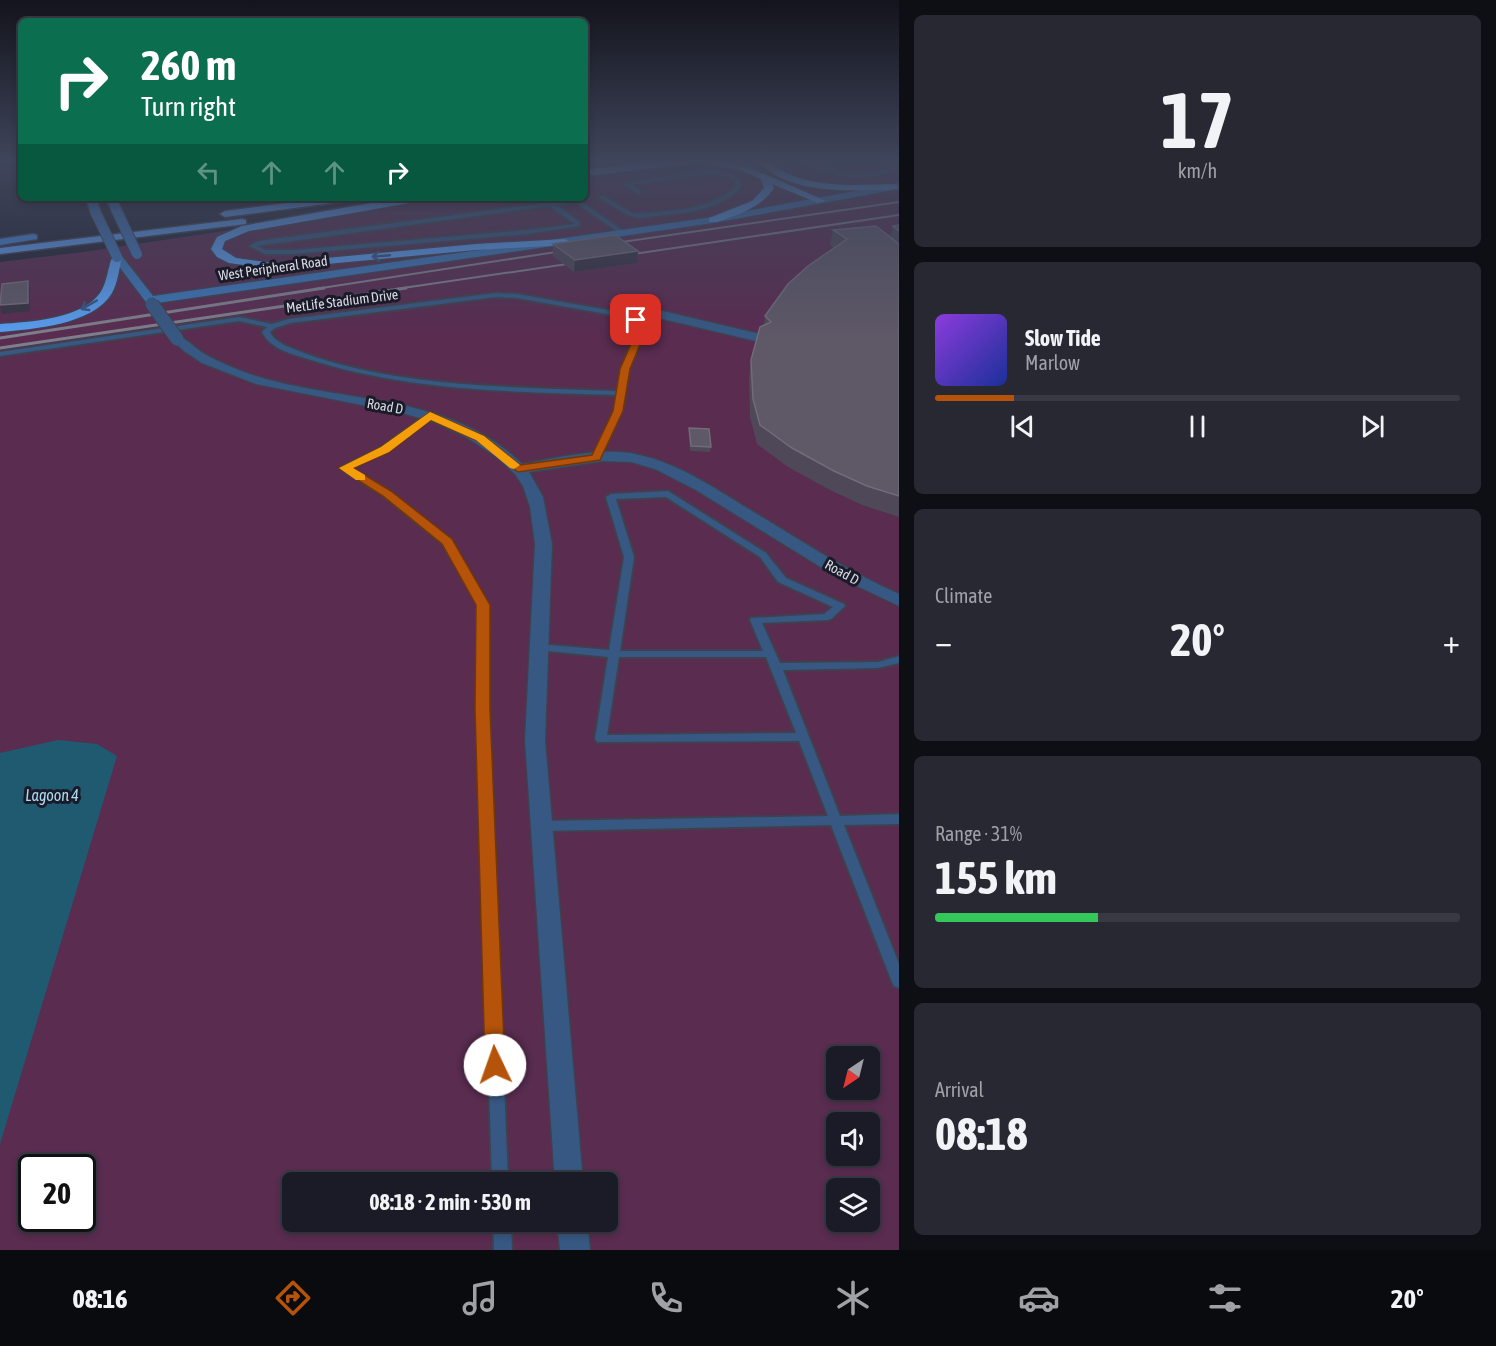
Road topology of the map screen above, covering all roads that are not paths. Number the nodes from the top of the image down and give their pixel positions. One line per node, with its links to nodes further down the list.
1 (99, 219): 18 (street, Road D, bridge)
2 (121, 219): 20 (street, bridge)
3 (176, 219): 14 (highway)
4 (264, 219): 11 (highway)
5 (295, 219): 16 (highway, one-way to 5)
6 (435, 219): 7 (lane)
7 (573, 219)
8 (603, 219): 12 (lane)
9 (717, 219): 10 (street, West Peripheral Road)
10 (713, 220): 12 (street, West Peripheral Road)
11 (166, 232): 17 (highway); 19 (highway)
12 (623, 233): 16 (street, West Peripheral Road)
13 (0, 235): 14 (main road)
14 (33, 237): 15 (main road)
15 (0, 242)
16 (565, 242): 20 (street, West Peripheral Road)
17 (0, 251)
18 (117, 257): 20 (street, Road D); 23 (highway, one-way to 23)
19 (0, 261)
20 (151, 302): 27 (street, Road D, bridge)
21 (654, 313): 24 (street)
22 (272, 326): 25 (lane); 26 (lane, MetLife Stadium Drive); 26 (lane, MetLife Stadium Drive)
23 (0, 328)
24 (760, 338)
25 (0, 354)
26 (620, 393): 28 (lane, MetLife Stadium Drive)
27 (430, 416): 29 (street, Road D); 41 (lane)
28 (596, 458): 29 (street, Road D); 30 (street, Road D)
29 (518, 469): 31 (street)
30 (899, 601)
31 (538, 647): 32 (lane); 39 (street)
32 (614, 654): 33 (lane); 33 (lane); 36 (lane)
33 (769, 654): 35 (lane)
34 (899, 659): 35 (lane)
35 (776, 667): 36 (lane)
36 (804, 737): 38 (lane)
37 (899, 819): 38 (lane)
38 (836, 820): 39 (lane); 40 (lane)
39 (542, 826): 42 (street)
40 (899, 982)
41 (500, 1172)
42 (568, 1172)
43 (502, 1232): 45 (lane)
44 (573, 1232): 46 (street)
45 (503, 1250)
46 (574, 1250)

